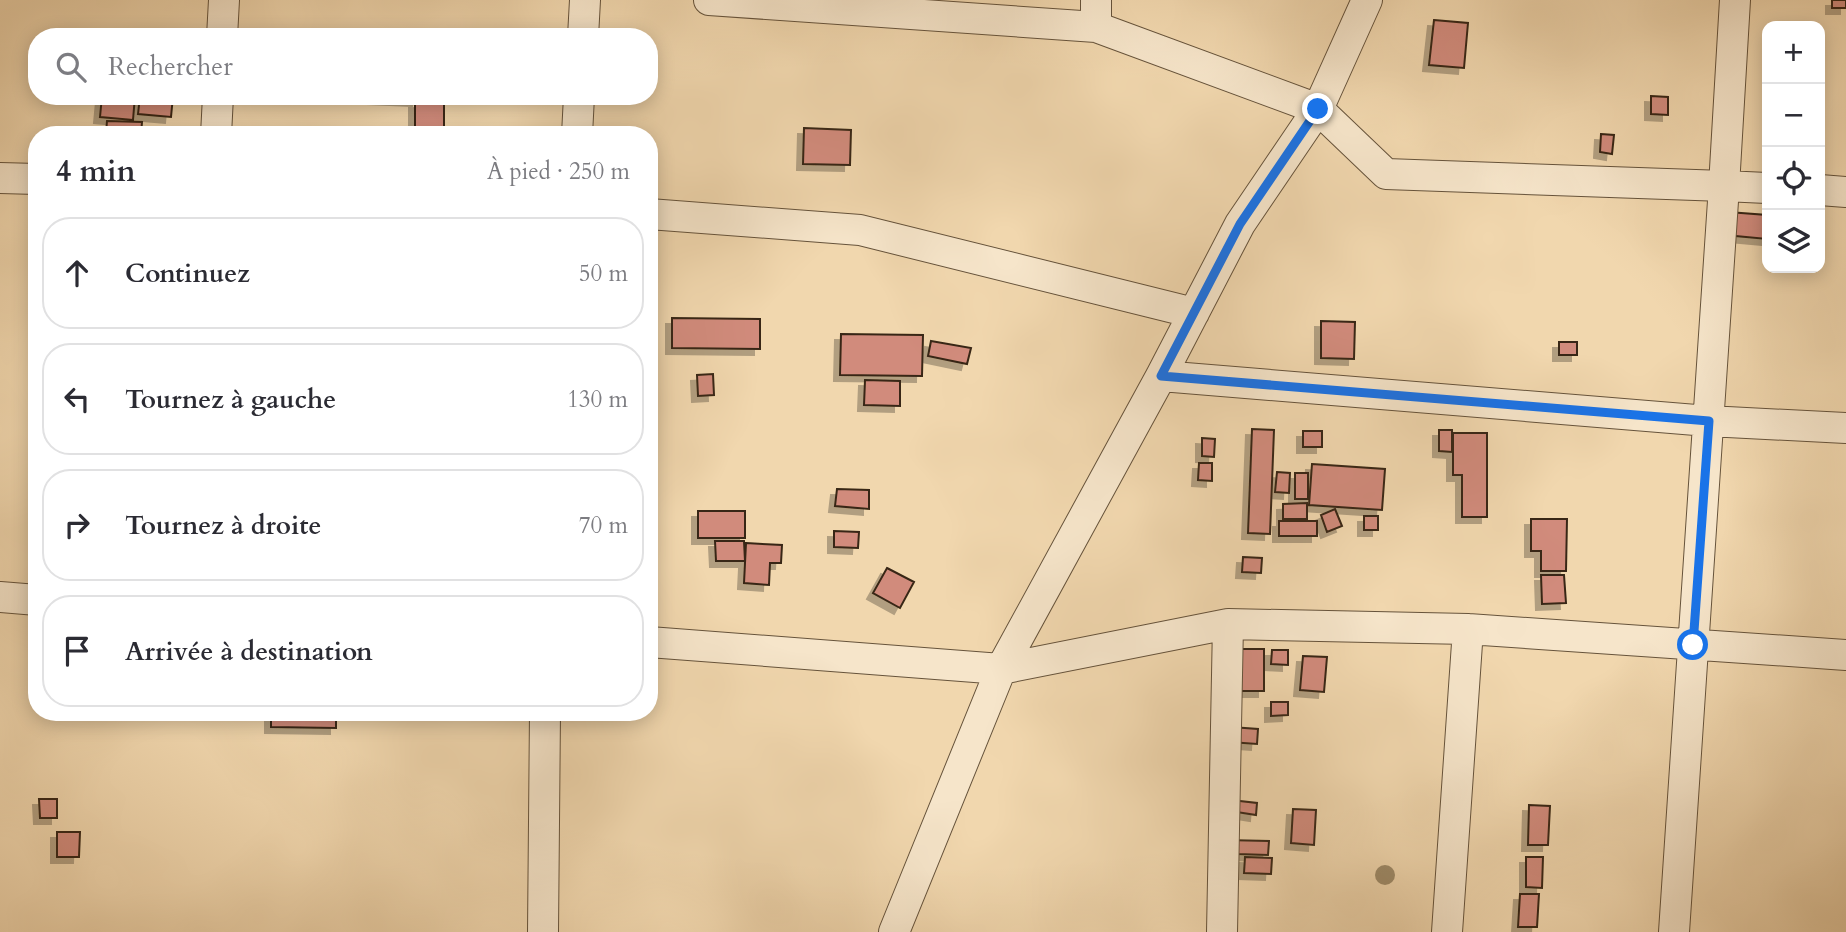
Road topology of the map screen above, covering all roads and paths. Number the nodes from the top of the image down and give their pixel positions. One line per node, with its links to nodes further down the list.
1 (224, 0): 7 (street)
2 (585, 0): 8 (street)
3 (709, 0): 6 (street)
4 (1367, 0): 11 (street)
5 (1735, 0): 16 (street)
6 (1096, 14): 11 (street)
7 (222, 28)
8 (583, 28)
9 (218, 105): 12 (street)
10 (579, 105): 13 (street)
11 (1318, 109): 16 (street); 21 (street)
12 (216, 126)
13 (577, 126)
14 (0, 178): 15 (street)
15 (28, 179)
16 (1724, 186): 17 (street); 23 (street)
17 (1762, 188)
18 (1825, 190): 19 (street)
19 (1846, 192)
20 (658, 215): 21 (street)
21 (1194, 313): 22 (street)
22 (1161, 376): 23 (street); 32 (street)
23 (1709, 421): 24 (street); 30 (street)
24 (1846, 428)
25 (0, 597): 26 (street)
26 (28, 599)
27 (1228, 624): 28 (street); 32 (street); 36 (street)
28 (1468, 629): 30 (street); 37 (street)
29 (658, 643): 32 (street)
30 (1693, 645): 31 (street); 38 (street)
31 (1846, 655)
32 (1001, 669): 34 (street)
33 (545, 721): 35 (street)
34 (901, 931)
35 (542, 932)
36 (1222, 932)
37 (1447, 932)
38 (1674, 932)

